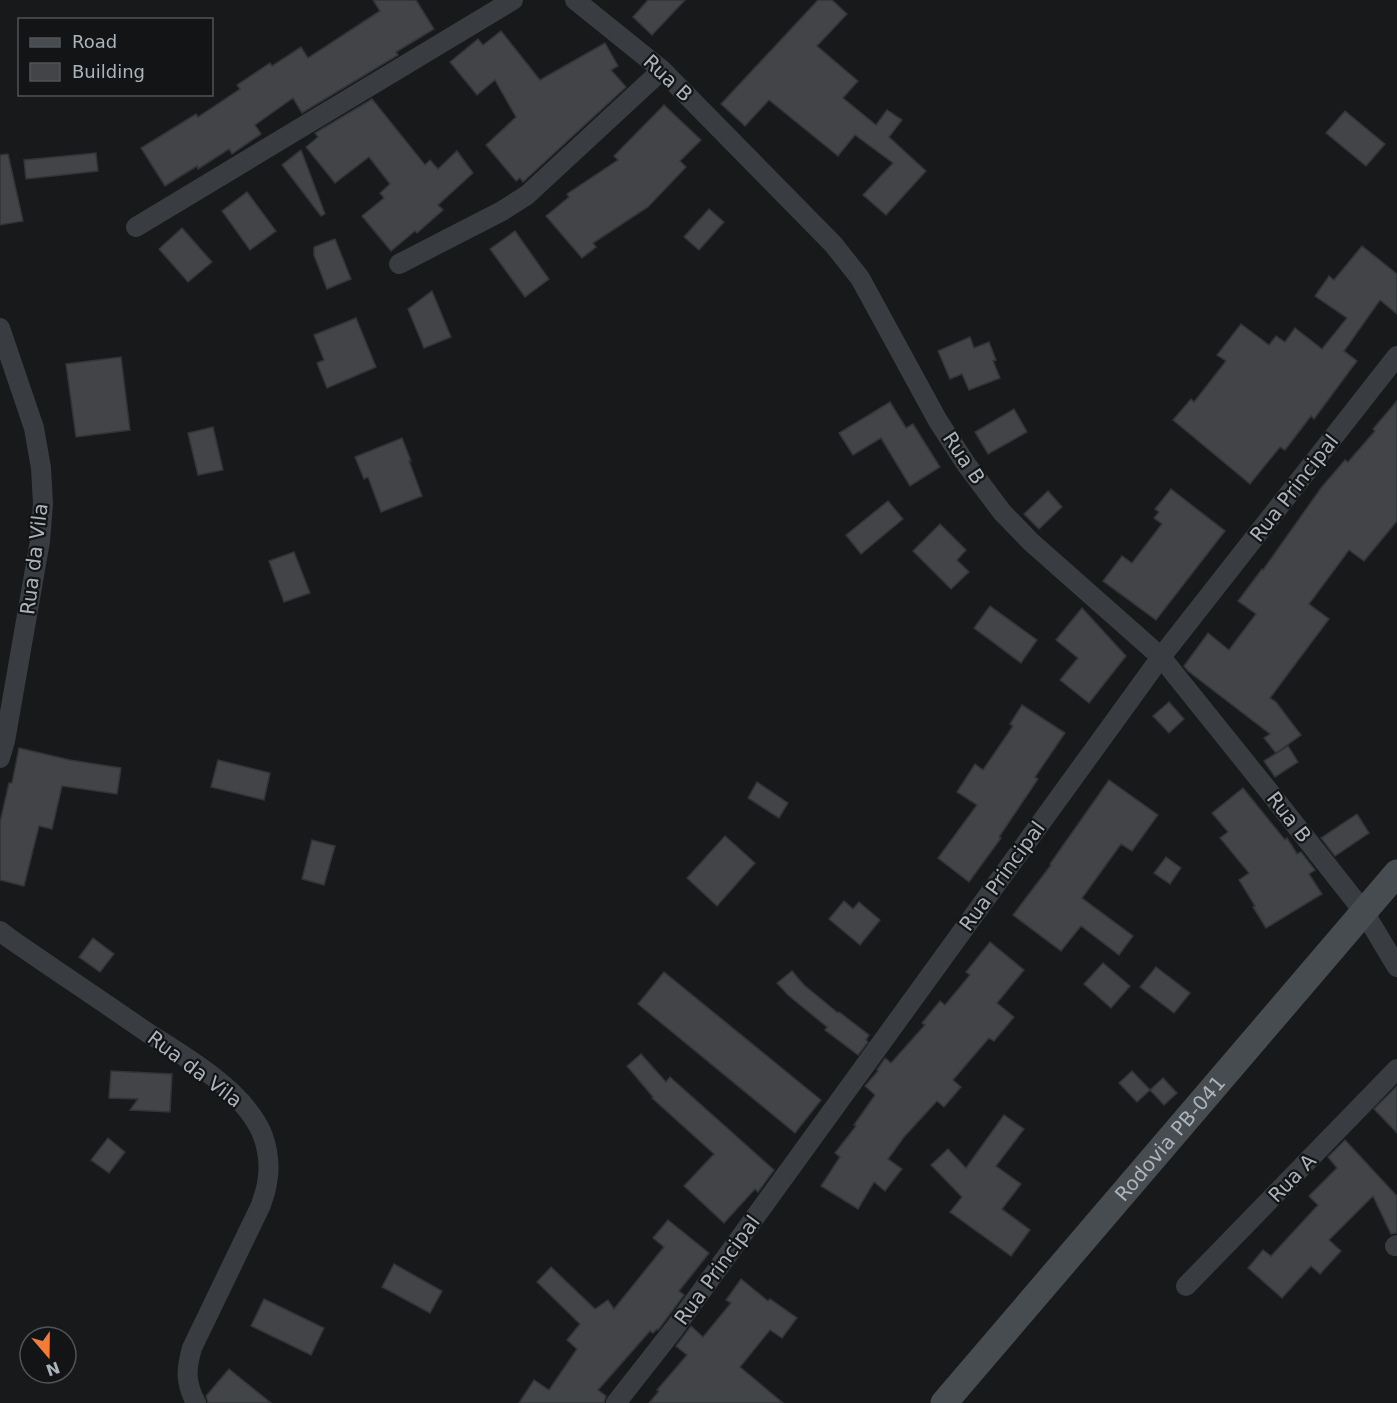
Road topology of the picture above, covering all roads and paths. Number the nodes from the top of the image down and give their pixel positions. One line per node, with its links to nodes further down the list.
1 (513, 0): 4 (street)
2 (575, 0): 3 (street, Rua B)
3 (662, 70): 5 (street); 8 (street, Rua B)
4 (136, 227)
5 (399, 264)
6 (0, 328): 9 (street, Rua da Vila)
7 (1397, 356): 8 (street, Rua Principal)
8 (1161, 657): 11 (street, Rua B); 17 (street, Rua Principal)
9 (0, 758)
10 (1397, 873): 11 (main road, Rodovia PB-041)
11 (1364, 912): 13 (street, Rua B); 18 (main road, Rodovia PB-041)
12 (0, 931): 16 (street, Rua da Vila)
13 (1397, 967)
14 (1397, 1069): 15 (street, Rua A)
15 (1186, 1286)
16 (196, 1403)
17 (616, 1403)
18 (944, 1403)

